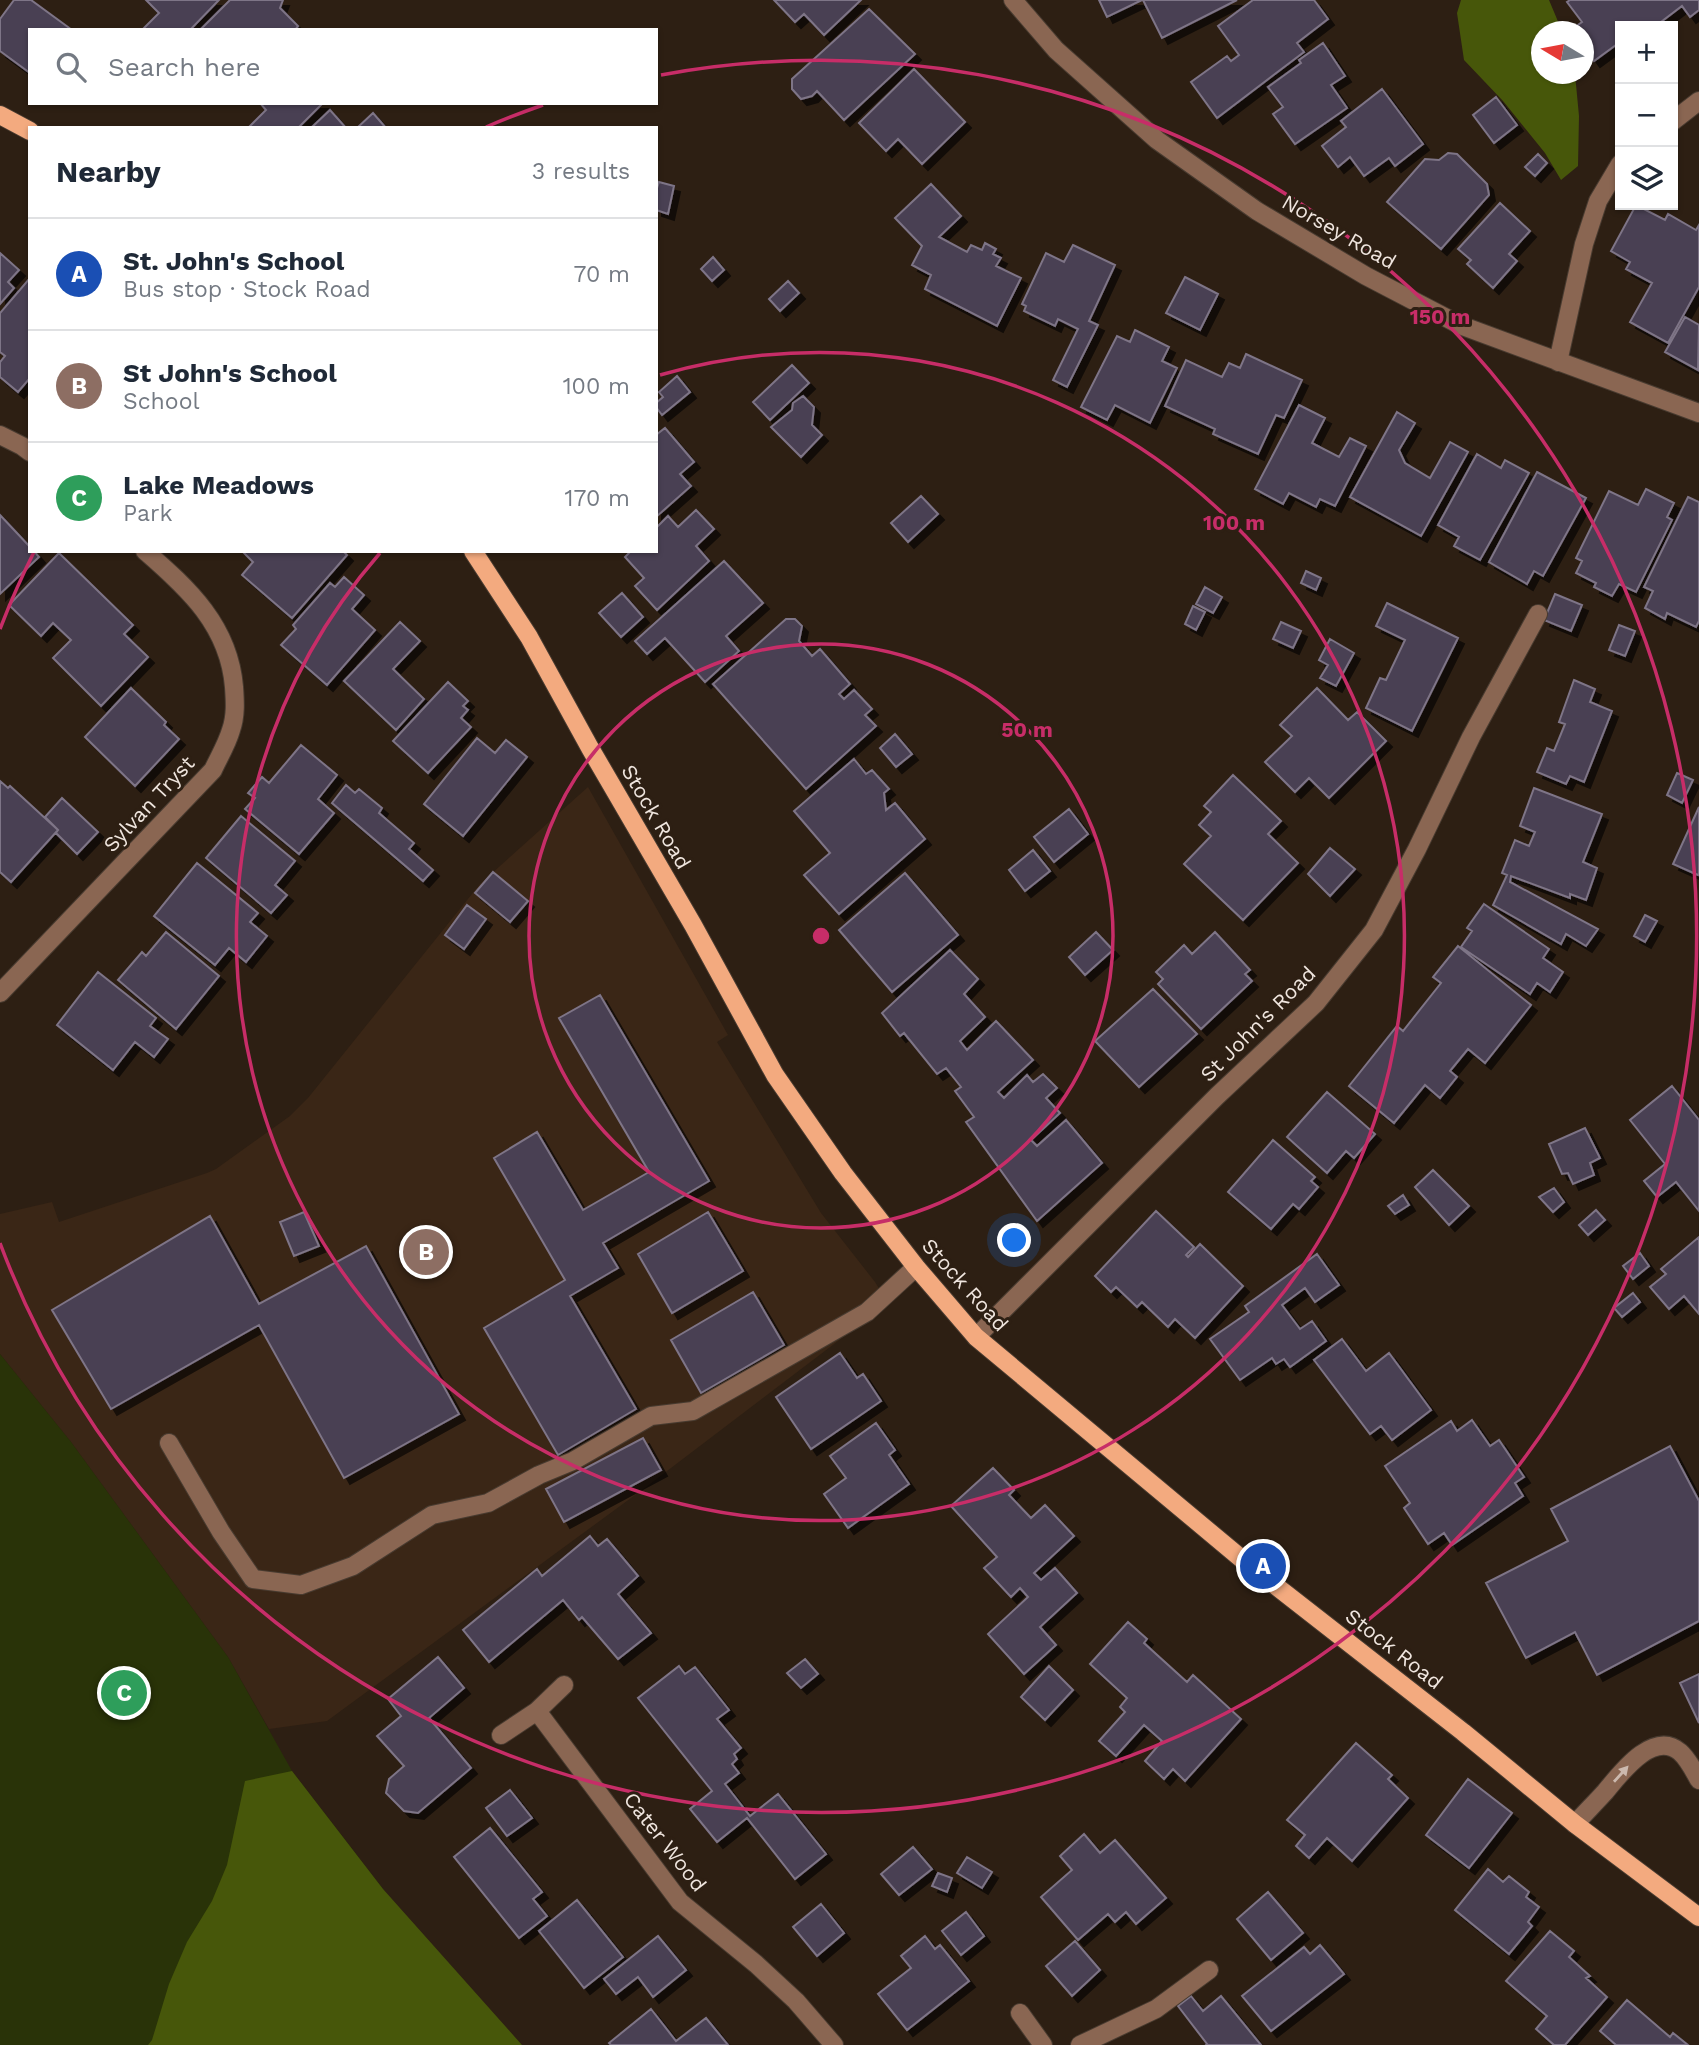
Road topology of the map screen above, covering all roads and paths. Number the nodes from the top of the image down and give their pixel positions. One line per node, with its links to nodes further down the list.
1 (1013, 0): 7 (street, Norsey Road)
2 (1699, 101): 4 (street)
3 (0, 115): 5 (main road)
4 (1678, 117)
5 (28, 130)
6 (1615, 172): 7 (street)
7 (1558, 362): 8 (street, Norsey Road)
8 (1699, 413)
9 (0, 436): 10 (street)
10 (28, 451)
11 (147, 553): 14 (street, Sylvan Tryst)
12 (474, 553): 15 (main road, Stock Road)
13 (1538, 614): 16 (street, St John's Road)
14 (0, 993)
15 (916, 1267): 16 (main road, Stock Road); 17 (street)
16 (976, 1338): 22 (main road, Stock Road)
17 (169, 1443)
18 (564, 1685): 19 (street)
19 (537, 1712): 20 (street); 26 (street, Cater Wood)
20 (501, 1735)
21 (1699, 1780): 22 (street, one-way to 21)
22 (1575, 1824): 23 (main road, Stock Road)
23 (1699, 1917)
24 (1209, 1970): 28 (street)
25 (1020, 2013): 27 (street)
26 (834, 2045)
27 (1043, 2045)
28 (1080, 2045)

